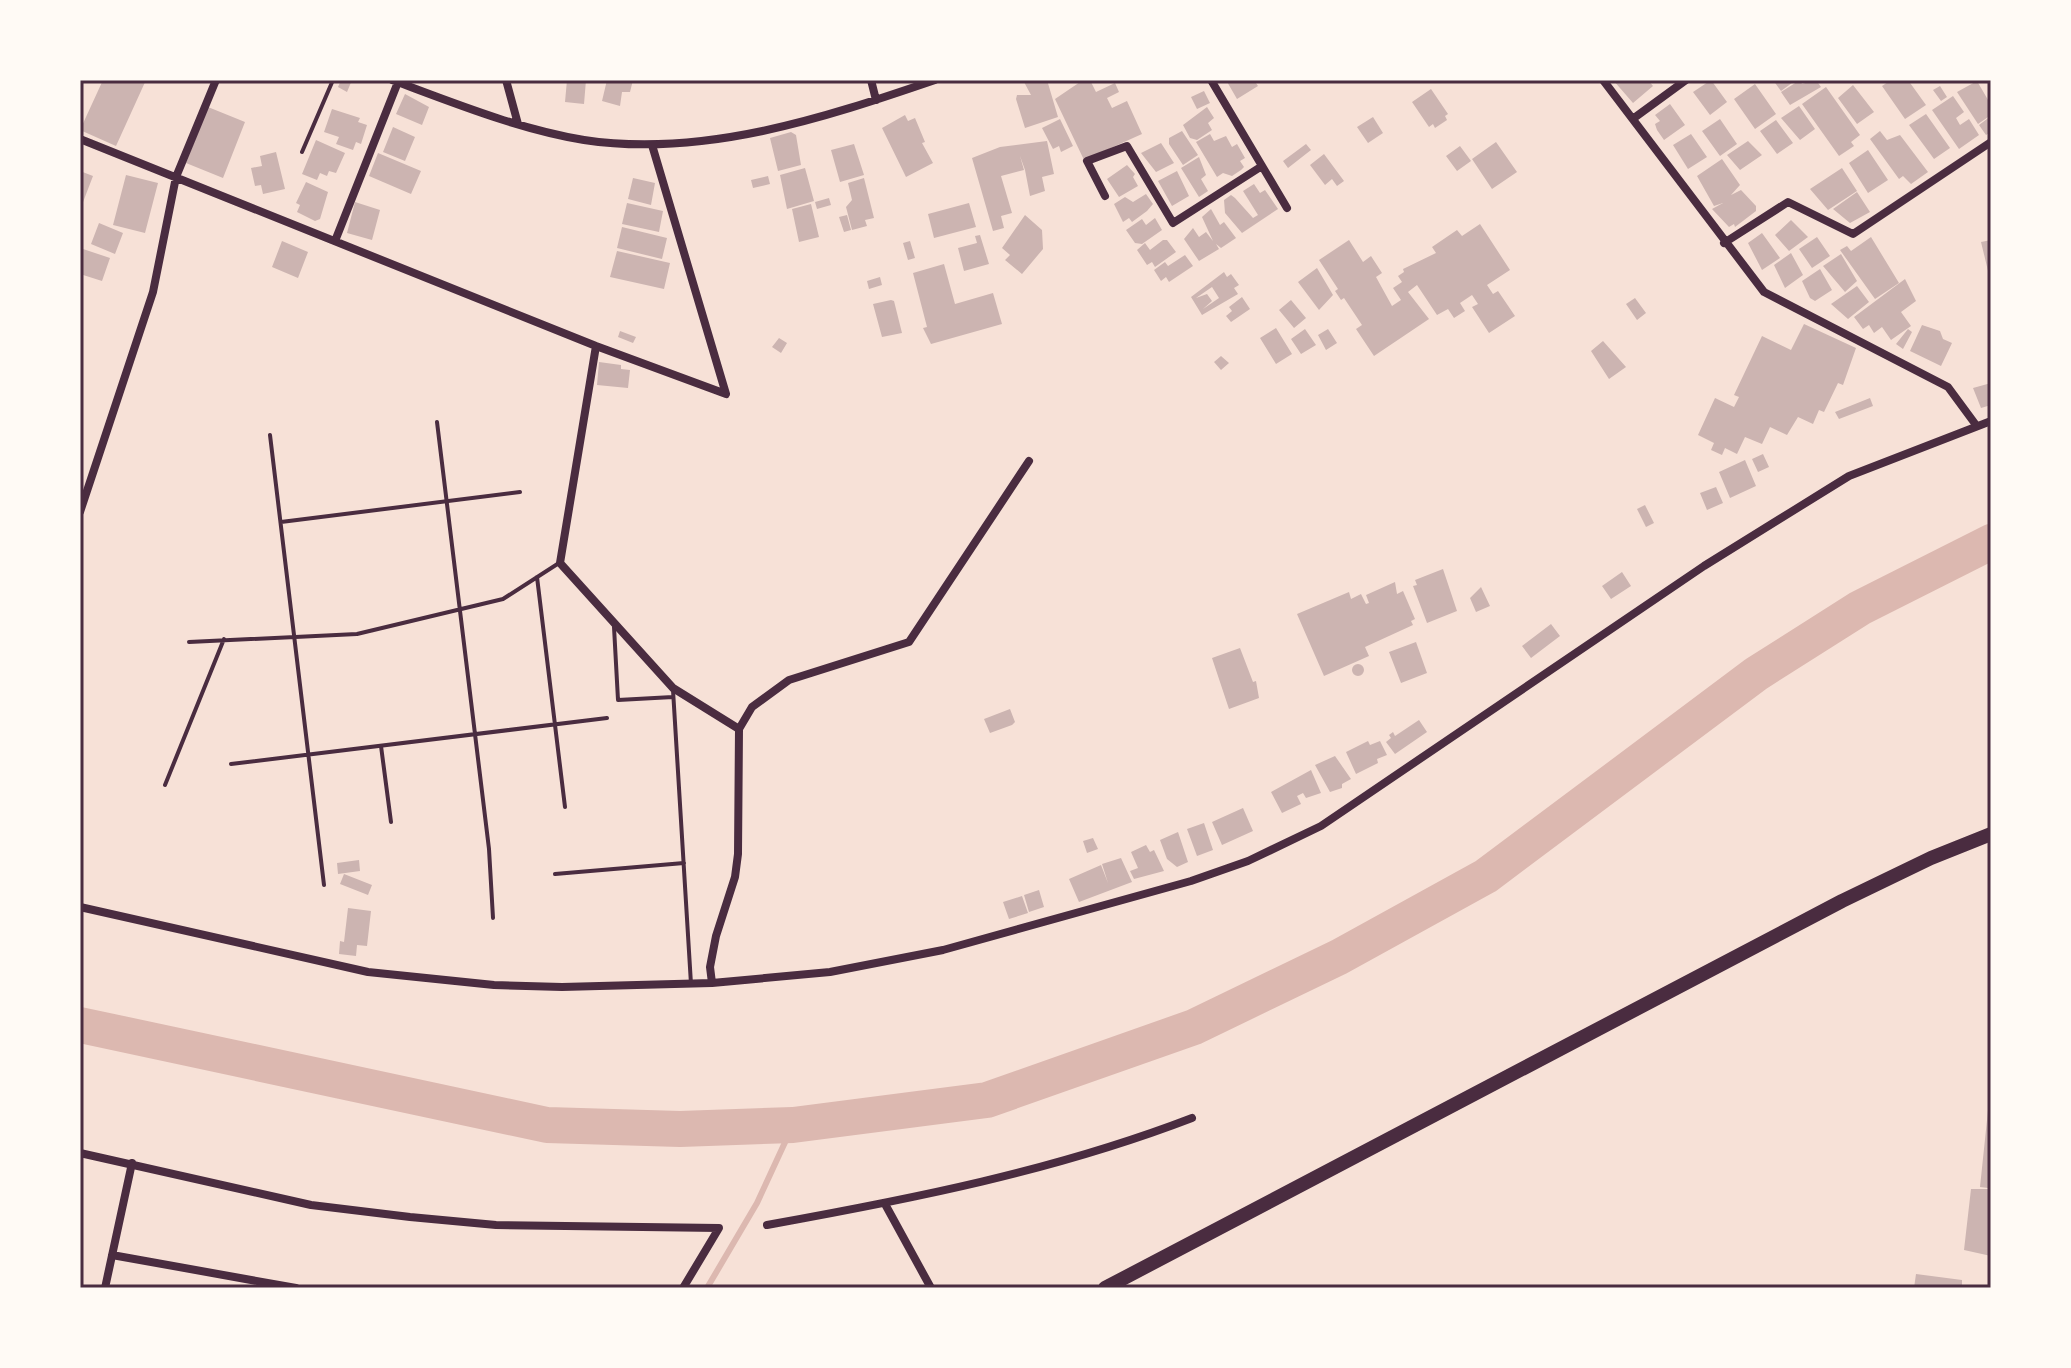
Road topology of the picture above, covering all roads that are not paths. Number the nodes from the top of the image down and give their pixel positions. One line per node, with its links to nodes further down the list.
1 (216, 80): 18 (street)
2 (333, 80): 16 (lane)
3 (506, 80): 12 (street)
4 (871, 80): 10 (street)
5 (935, 80): 10 (street)
6 (1211, 80): 17 (street)
7 (1603, 80): 11 (street)
8 (1686, 80): 11 (street)
9 (395, 81): 12 (street); 21 (street)
10 (876, 100): 15 (street)
11 (1634, 118): 22 (street)
12 (518, 124): 15 (street)
13 (80, 139): 18 (street)
14 (1991, 142): 22 (street)
15 (652, 145): 23 (street)
16 (302, 152)
17 (1262, 166): 19 (street); 20 (street)
18 (176, 177): 21 (street); 31 (street)
19 (1105, 196)
20 (1287, 208)
21 (335, 241): 23 (street)
22 (1724, 243): 26 (street)
23 (596, 346): 33 (street)
24 (1991, 421): 26 (street)
25 (437, 422): 30 (lane)
26 (1976, 425): 57 (street)
27 (270, 435): 32 (lane)
28 (1029, 461): 43 (street)
29 (520, 492): 30 (lane)
30 (447, 501): 32 (lane); 35 (lane)
31 (80, 512)
32 (281, 522): 37 (lane)
33 (560, 563): 34 (lane); 36 (street)
34 (537, 577): 35 (lane); 42 (lane)
35 (460, 609): 37 (lane); 44 (lane)
36 (614, 623): 40 (street); 40 (lane)
37 (295, 638): 38 (lane); 46 (lane)
38 (224, 639): 39 (lane); 48 (lane)
39 (189, 642)
40 (673, 693): 43 (street); 52 (lane)
41 (607, 718): 42 (lane)
42 (555, 725): 44 (lane); 49 (lane)
43 (739, 729): 57 (street)
44 (475, 734): 45 (lane); 56 (lane)
45 (381, 746): 46 (lane); 50 (lane)
46 (309, 755): 47 (lane); 54 (lane)
47 (231, 764)
48 (165, 785)
49 (565, 807)
50 (391, 822)
51 (1991, 834): 69 (main road)
52 (684, 863): 53 (lane); 58 (lane)
53 (555, 874)
54 (324, 885)
55 (80, 907): 58 (street)
56 (493, 918)
57 (712, 983): 58 (street)
58 (691, 984)
59 (1192, 1118): 62 (street)
60 (80, 1153): 61 (street)
61 (132, 1163): 64 (street); 67 (street)
62 (885, 1204): 63 (street); 68 (street)
63 (767, 1225)
64 (112, 1255): 65 (street); 66 (street)
65 (105, 1288)
66 (296, 1288)
67 (683, 1288)
68 (931, 1288)
69 (1105, 1288)

